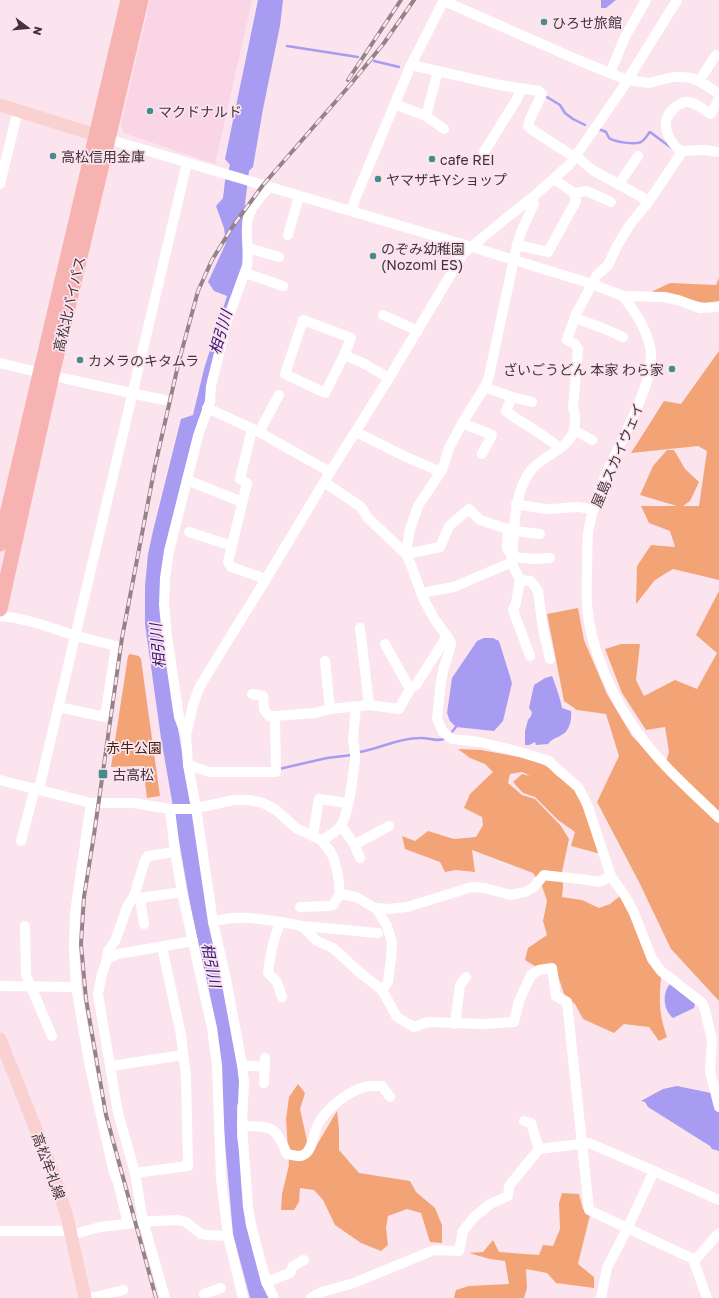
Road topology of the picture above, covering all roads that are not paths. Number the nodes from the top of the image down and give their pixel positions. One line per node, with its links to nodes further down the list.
1 (128, 0): 20 (highway, 高松北バイパス)
2 (140, 0): 20 (highway, 高松北バイパス)
3 (444, 0): 7 (street); 9 (street)
4 (646, 0): 9 (street)
5 (677, 0): 10 (street)
6 (716, 55): 11 (street)
7 (411, 65): 8 (street); 15 (street)
8 (438, 71): 12 (street); 18 (street)
9 (610, 73): 10 (street)
10 (627, 80): 11 (street); 24 (street)
11 (699, 81): 13 (street)
12 (521, 88): 21 (street); 24 (street)
13 (719, 94)
14 (719, 99): 22 (street)
15 (394, 104): 18 (street); 36 (street)
16 (0, 105): 17 (main road)
17 (18, 110): 20 (main road); 28 (street)
18 (426, 116): 19 (street)
19 (444, 129)
20 (102, 137): 26 (street); 54 (highway, 高松北バイパス)
21 (484, 152)
22 (682, 152): 23 (street); 34 (street)
23 (719, 152)
24 (576, 156): 27 (street); 29 (street)
25 (638, 156): 29 (street)
26 (186, 163): 30 (street); 57 (street)
27 (554, 179): 31 (street); 33 (street)
28 (0, 184)
29 (618, 184): 34 (street)
30 (270, 187): 32 (street); 40 (street)
31 (574, 193): 35 (street); 38 (street)
32 (299, 196): 36 (street); 37 (street)
33 (532, 198): 38 (street); 39 (street)
34 (648, 201): 44 (street)
35 (611, 202)
36 (352, 211): 39 (street)
37 (288, 235)
38 (518, 245): 42 (street)
39 (472, 247): 42 (street); 50 (street)
40 (248, 248): 41 (street); 43 (street)
41 (279, 257)
42 (513, 260): 44 (street); 56 (street)
43 (245, 273): 45 (street); 62 (street)
44 (592, 284): 46 (street); 49 (street)
45 (283, 286)
46 (623, 296): 47 (street); 76 (street, 屋島スカイウェイ)
47 (719, 307)
48 (383, 315): 50 (street)
49 (575, 318): 51 (street); 65 (street)
50 (418, 331): 55 (street)
51 (623, 337)
52 (344, 355): 52 (street); 55 (street)
53 (0, 362): 54 (street)
54 (46, 374): 57 (street); 80 (highway, 高松北バイパス); 88 (highway, 高松北バイパス)
55 (389, 378): 66 (street)
56 (484, 387): 59 (street); 63 (street)
57 (133, 393): 60 (street); 91 (street)
58 (279, 395): 64 (street)
59 (512, 397): 61 (street); 68 (street)
60 (164, 400)
61 (532, 402)
62 (207, 408): 64 (street); 72 (street)
63 (462, 423): 69 (street); 71 (street)
64 (255, 430): 70 (street); 74 (street)
65 (574, 430): 67 (street); 68 (street)
66 (356, 432): 70 (street); 71 (street)
67 (592, 440)
68 (560, 448): 75 (street)
69 (482, 454)
70 (330, 472): 73 (street)
71 (441, 472): 82 (street)
72 (187, 480): 74 (street); 104 (street)
73 (324, 482): 82 (street); 85 (street)
74 (242, 502): 81 (street)
75 (516, 504): 76 (street); 77 (street)
76 (594, 510): 112 (street, 屋島スカイウェイ)
77 (514, 531): 79 (street); 84 (street)
78 (189, 532): 81 (street)
79 (540, 534)
80 (0, 544)
81 (232, 546): 85 (street)
82 (406, 554): 84 (street); 87 (street)
83 (550, 558): 84 (street)
84 (512, 559): 86 (street); 87 (street)
85 (266, 579): 104 (street)
86 (520, 580): 94 (street); 95 (street)
87 (421, 593): 92 (street)
88 (0, 609)
89 (0, 616): 91 (street)
90 (360, 628): 99 (street)
91 (75, 635): 100 (street); 100 (street)
92 (447, 636): 97 (street); 120 (street)
93 (385, 644): 97 (street)
94 (530, 656)
95 (550, 659)
96 (325, 662): 102 (street)
97 (410, 689): 99 (street)
98 (252, 694): 103 (street)
99 (369, 705): 101 (street)
100 (58, 707): 107 (street)
101 (356, 707): 102 (street); 113 (street)
102 (330, 709): 103 (street)
103 (275, 716): 105 (street)
104 (186, 735): 105 (street)
105 (188, 765): 111 (street)
106 (0, 780): 107 (street)
107 (37, 789): 109 (street); 116 (street)
108 (341, 802): 115 (street)
109 (91, 803): 110 (street); 138 (street)
110 (172, 809): 111 (street); 118 (street)
111 (194, 809): 115 (street); 126 (street)
112 (719, 818)
113 (341, 826): 115 (street); 117 (street)
114 (389, 826): 117 (street)
115 (317, 838): 122 (street)
116 (21, 841)
117 (354, 845): 119 (street)
118 (175, 852): 121 (street); 123 (street)
119 (360, 858)
120 (611, 876): 125 (street); 149 (street)
121 (182, 892): 123 (street); 132 (street)
122 (340, 894): 124 (street); 125 (street)
123 (137, 897): 128 (street); 134 (street)
124 (300, 907)
125 (376, 908): 139 (street)
126 (213, 922): 127 (street); 145 (street)
127 (281, 922): 130 (street); 140 (street)
128 (144, 924)
129 (25, 926): 136 (street)
130 (302, 926): 131 (street); 139 (street)
131 (378, 933)
132 (193, 942): 133 (street); 163 (street)
133 (162, 947): 134 (street); 144 (street)
134 (107, 959): 146 (street)
135 (466, 977): 141 (street)
136 (31, 985): 137 (street); 138 (street); 142 (street)
137 (0, 986)
138 (76, 987): 158 (street)
139 (382, 990): 141 (street)
140 (282, 997)
141 (454, 1024): 152 (street)
142 (52, 1036)
143 (0, 1039): 161 (main road, 高松牟礼線)
144 (183, 1055): 146 (street); 155 (street)
145 (242, 1065): 147 (street); 151 (street)
146 (111, 1066): 155 (street)
147 (264, 1083)
148 (390, 1097): 151 (street)
149 (719, 1107)
150 (524, 1121): 153 (street)
151 (242, 1126): 166 (street)
152 (582, 1144): 153 (street); 154 (street); 159 (street)
153 (539, 1149): 173 (street)
154 (654, 1171): 156 (street); 159 (street)
155 (135, 1173): 157 (street)
156 (719, 1200)
157 (143, 1221): 158 (street); 163 (street); 170 (street)
158 (128, 1224): 161 (street)
159 (628, 1227): 165 (street); 174 (street)
160 (0, 1231): 161 (street)
161 (71, 1233): 168 (main road, 高松牟礼線)
162 (719, 1233): 165 (street)
163 (228, 1236): 171 (street)
164 (304, 1260): 166 (street)
165 (694, 1261): 175 (street)
166 (266, 1282): 172 (street)
167 (122, 1290): 169 (street)
168 (85, 1298)
169 (90, 1298)
170 (165, 1298)
171 (243, 1298)
172 (274, 1298)
173 (312, 1298)
174 (601, 1298)
175 (707, 1298)

